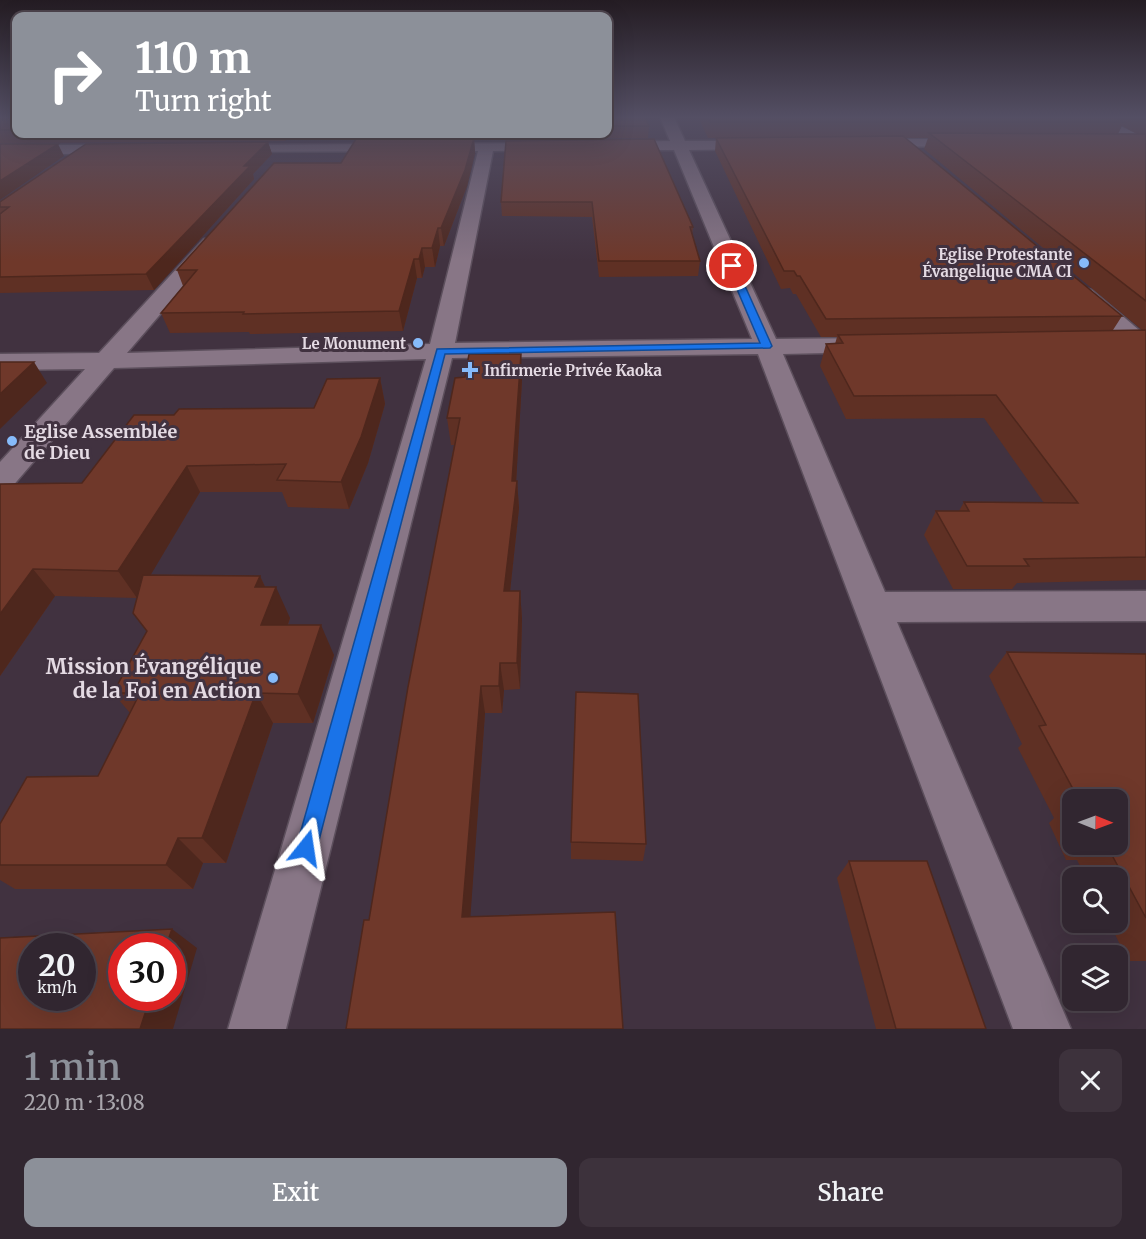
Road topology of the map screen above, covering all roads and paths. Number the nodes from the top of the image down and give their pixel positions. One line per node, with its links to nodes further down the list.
1 (482, 165): 9 (street)
2 (688, 165): 8 (street)
3 (224, 228): 11 (street)
4 (1067, 281): 6 (street)
5 (1105, 343): 6 (street)
6 (1143, 343)
7 (895, 345): 8 (street)
8 (767, 346): 9 (street); 13 (street)
9 (441, 351): 11 (street); 15 (street)
10 (0, 362): 11 (street)
11 (104, 362): 12 (street)
12 (0, 481)
13 (872, 606): 14 (street); 16 (street)
14 (1146, 606)
15 (257, 1029)
16 (1042, 1029)

